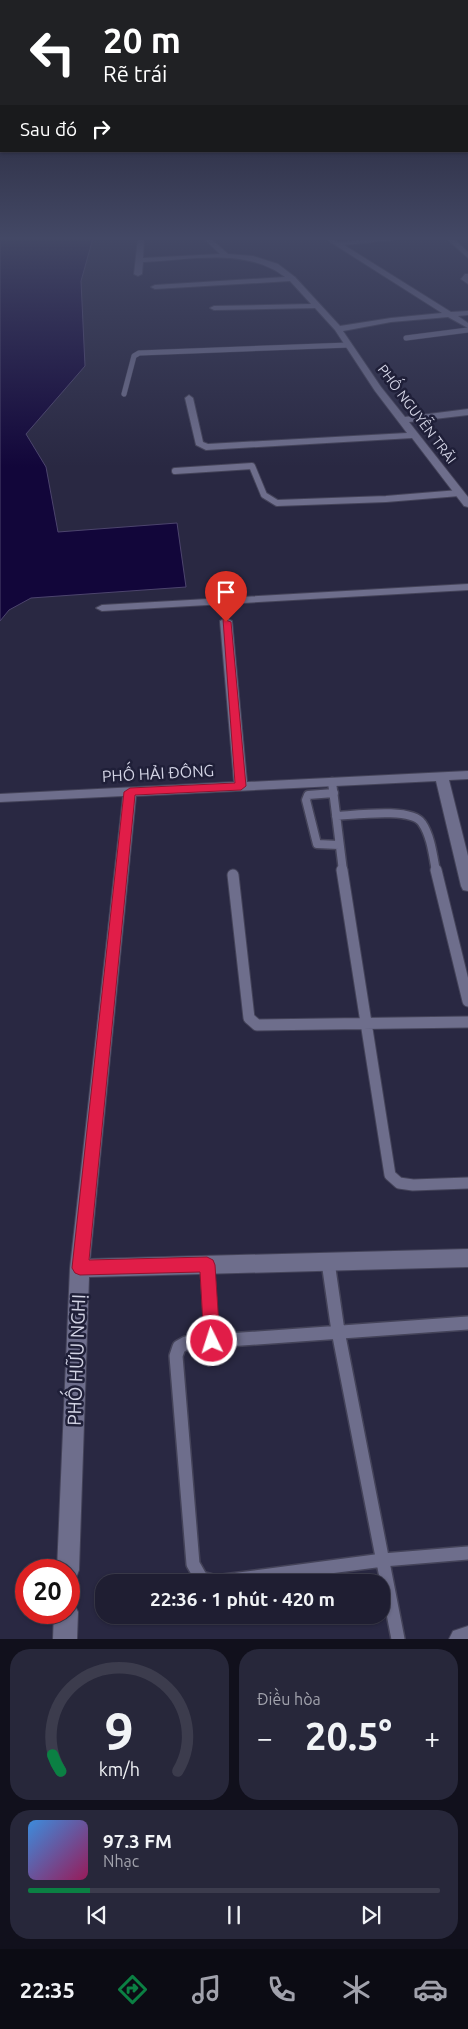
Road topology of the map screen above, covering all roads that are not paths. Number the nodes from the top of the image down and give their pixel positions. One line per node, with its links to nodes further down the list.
1 (325, 314): 5 (street, PHỐ NGUYỄN TRÃI)
2 (455, 314): 3 (street)
3 (451, 315): 4 (street); 5 (street)
4 (468, 326)
5 (338, 329): 8 (street, PHỐ NGUYỄN TRÃI)
6 (468, 330): 7 (lane)
7 (406, 338)
8 (349, 345): 9 (lane); 12 (street, PHỐ NGUYỄN TRÃI)
9 (124, 394)
10 (189, 398): 13 (street)
11 (468, 412): 12 (street)
12 (403, 420): 13 (street, PHỐ NGUYỄN TRÃI)
13 (416, 435): 15 (street, PHỐ NGUYỄN TRÃI)
14 (175, 471): 15 (lane)
15 (460, 494): 16 (street, PHỐ NGUYỄN TRÃI)
16 (468, 504)
17 (468, 587): 18 (street)
18 (102, 608)
19 (226, 622): 22 (street)
20 (468, 775): 21 (street, PHỐ HẢI ĐÔNG)
21 (442, 777): 23 (street, PHỐ HẢI ĐÔNG); 29 (street)
22 (241, 786): 23 (street, PHỐ HẢI ĐÔNG); 24 (street, PHỐ HẢI ĐÔNG)
23 (333, 788): 26 (lane); 27 (lane)
24 (130, 792): 25 (street, PHỐ HẢI ĐÔNG); 37 (street, PHỐ HỮU NGHỊ)
25 (0, 798)
26 (336, 816): 27 (lane); 30 (lane)
27 (340, 845): 32 (lane)
28 (233, 875): 32 (lane)
29 (468, 886)
30 (468, 1001)
31 (468, 1022): 32 (lane)
32 (364, 1024): 33 (lane)
33 (468, 1183)
34 (468, 1258): 35 (street)
35 (328, 1262): 36 (street); 39 (lane)
36 (207, 1265): 37 (street); 40 (lane)
37 (80, 1268): 42 (street, PHỐ HỮU NGHỊ)
38 (468, 1324): 39 (lane)
39 (338, 1331): 40 (lane); 43 (lane)
40 (212, 1341): 43 (lane)
41 (468, 1553): 43 (lane)
42 (68, 1559)
43 (383, 1560): 47 (lane)
44 (66, 1624): 46 (street)
45 (468, 1638): 48 (street)
46 (65, 1639)
47 (398, 1639)
48 (461, 1639)

